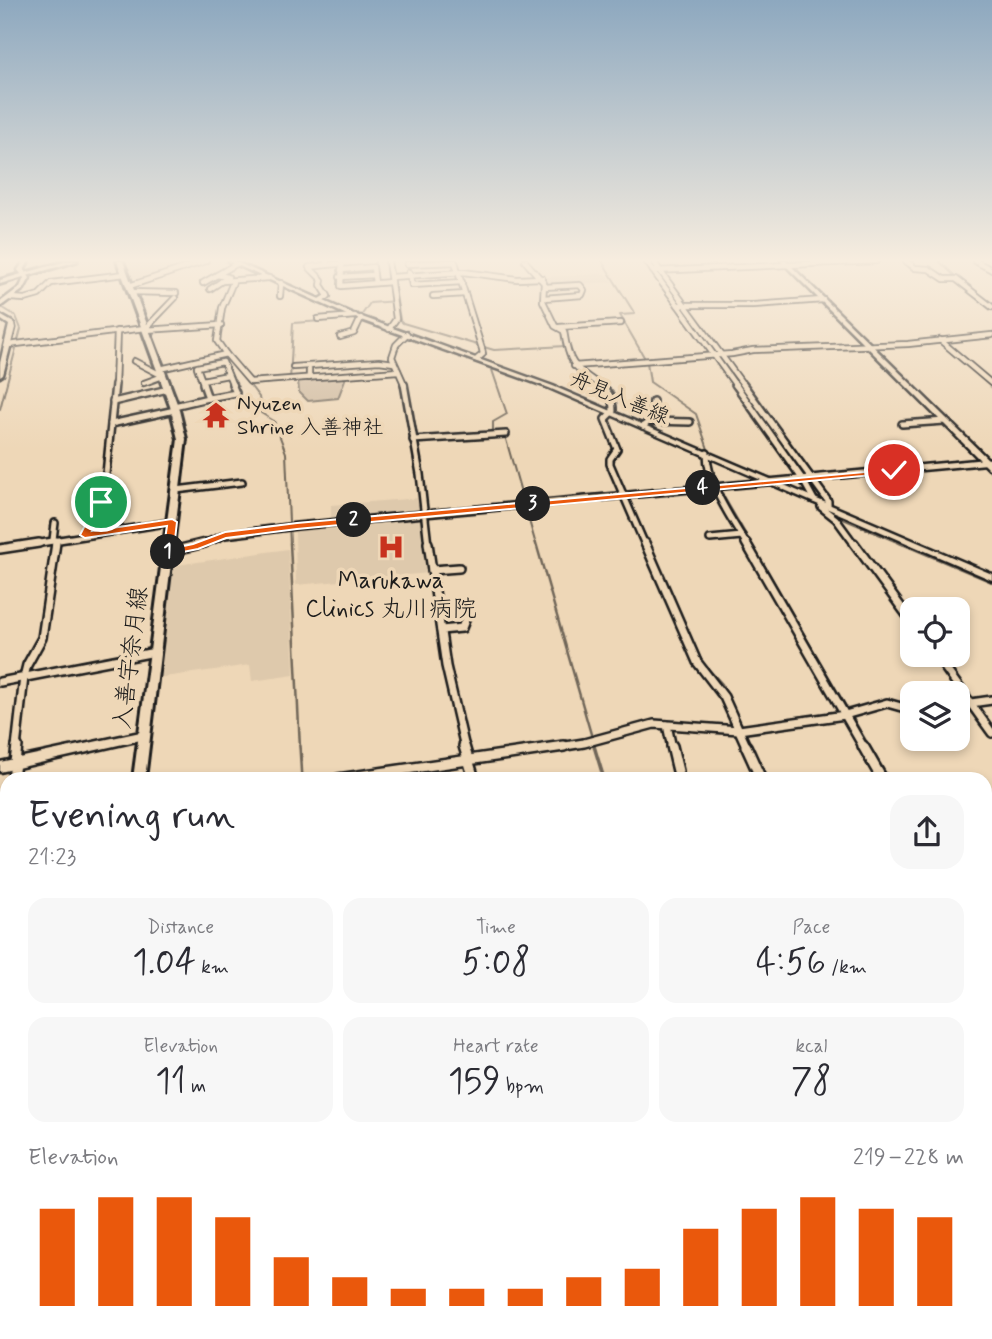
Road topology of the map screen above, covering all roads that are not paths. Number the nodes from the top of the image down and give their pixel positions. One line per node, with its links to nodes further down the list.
1 (11, 323): 23 (main road)
2 (144, 323): 16 (main road, 入善宇奈月線)
3 (150, 323): 16 (street)
4 (356, 323): 20 (street)
5 (376, 323): 15 (main road, 舟見入善線)
6 (393, 323): 15 (street)
7 (474, 323): 27 (street)
8 (556, 323): 14 (street)
9 (613, 323): 14 (street)
10 (691, 323): 26 (street)
11 (699, 323): 25 (street)
12 (847, 323): 22 (main road)
13 (221, 325): 16 (street); 24 (street)
14 (558, 327): 31 (street)
15 (389, 328): 18 (main road, 舟見入善線)
16 (146, 329): 17 (street); 34 (main road, 入善宇奈月線)
17 (117, 331): 23 (street); 46 (street)
18 (407, 334): 27 (main road, 舟見入善線); 29 (street)
19 (992, 335): 21 (street)
20 (340, 337)
21 (940, 340): 22 (street); 41 (street)
22 (868, 344): 25 (street); 50 (main road)
23 (8, 345): 35 (main road)
24 (226, 354): 34 (street); 39 (street)
25 (722, 355): 26 (street); 59 (street)
26 (715, 356): 31 (street); 59 (street)
27 (477, 359): 48 (main road, 舟見入善線)
28 (134, 361): 34 (street)
29 (394, 363): 30 (street); 33 (street)
30 (309, 366): 32 (street); 37 (street)
31 (574, 366): 48 (street)
32 (293, 367)
33 (398, 371): 37 (street); 56 (street)
34 (162, 372): 40 (street); 43 (main road, 入善宇奈月線)
35 (0, 375)
36 (228, 375): 38 (street); 38 (street); 42 (street)
37 (309, 378): 39 (street)
38 (202, 380): 44 (street)
39 (250, 382): 42 (street)
40 (144, 383)
41 (992, 384)
42 (233, 385): 44 (street)
43 (168, 389): 46 (street); 47 (main road, 入善宇奈月線)
44 (208, 398): 47 (street)
45 (653, 401): 49 (street)
46 (113, 402): 52 (street)
47 (175, 408): 52 (street); 63 (main road, 入善宇奈月線)
48 (611, 412): 54 (main road, 舟見入善線); 64 (street)
49 (650, 421): 51 (street); 54 (street)
50 (945, 421): 53 (street); 58 (main road)
51 (690, 422)
52 (111, 424): 70 (street)
53 (902, 424)
54 (643, 426): 57 (main road, 舟見入善線)
55 (506, 434): 56 (street)
56 (413, 440): 67 (street)
57 (706, 453): 61 (main road, 舟見入善線); 62 (street)
58 (990, 463): 59 (street)
59 (808, 480): 61 (street); 65 (street); 66 (street)
60 (242, 482): 63 (street)
61 (776, 483): 62 (street); 65 (main road, 舟見入善線)
62 (716, 487): 64 (street); 71 (street)
63 (176, 490): 68 (main road, 入善宇奈月線)
64 (624, 496): 67 (street); 91 (street)
65 (814, 500): 66 (main road, 舟見入善線)
66 (828, 506): 78 (main road, 舟見入善線); 79 (street)
67 (425, 514): 75 (street); 77 (street)
68 (172, 522): 70 (street); 75 (main road, 入善宇奈月線)
69 (55, 523): 73 (street)
70 (85, 535): 73 (street)
71 (742, 536): 72 (street); 89 (street)
72 (710, 539)
73 (55, 540): 74 (street); 84 (street)
74 (0, 549)
75 (168, 552): 82 (main road, 入善宇奈月線)
76 (459, 568): 77 (street)
77 (432, 570): 81 (street)
78 (992, 577)
79 (900, 606)
80 (467, 615): 81 (street)
81 (441, 630): 94 (street)
82 (156, 652): 84 (street); 93 (main road, 入善宇奈月線)
83 (945, 667): 87 (street)
84 (24, 677): 85 (street); 95 (street)
85 (0, 682)
86 (992, 700): 87 (street)
87 (971, 703): 92 (street)
88 (900, 707): 89 (street)
89 (845, 715): 91 (street); 103 (street)
90 (667, 725): 91 (street); 94 (street); 97 (street)
91 (739, 730): 102 (street)
92 (992, 733)
93 (145, 735): 95 (main road); 99 (main road, 入善宇奈月線)
94 (468, 760): 100 (street); 101 (street)
95 (15, 764): 96 (main road); 98 (street)
96 (0, 767)
97 (678, 771)
98 (14, 772)
99 (140, 772)
100 (386, 772)
101 (472, 772)
102 (758, 772)
103 (878, 772)

